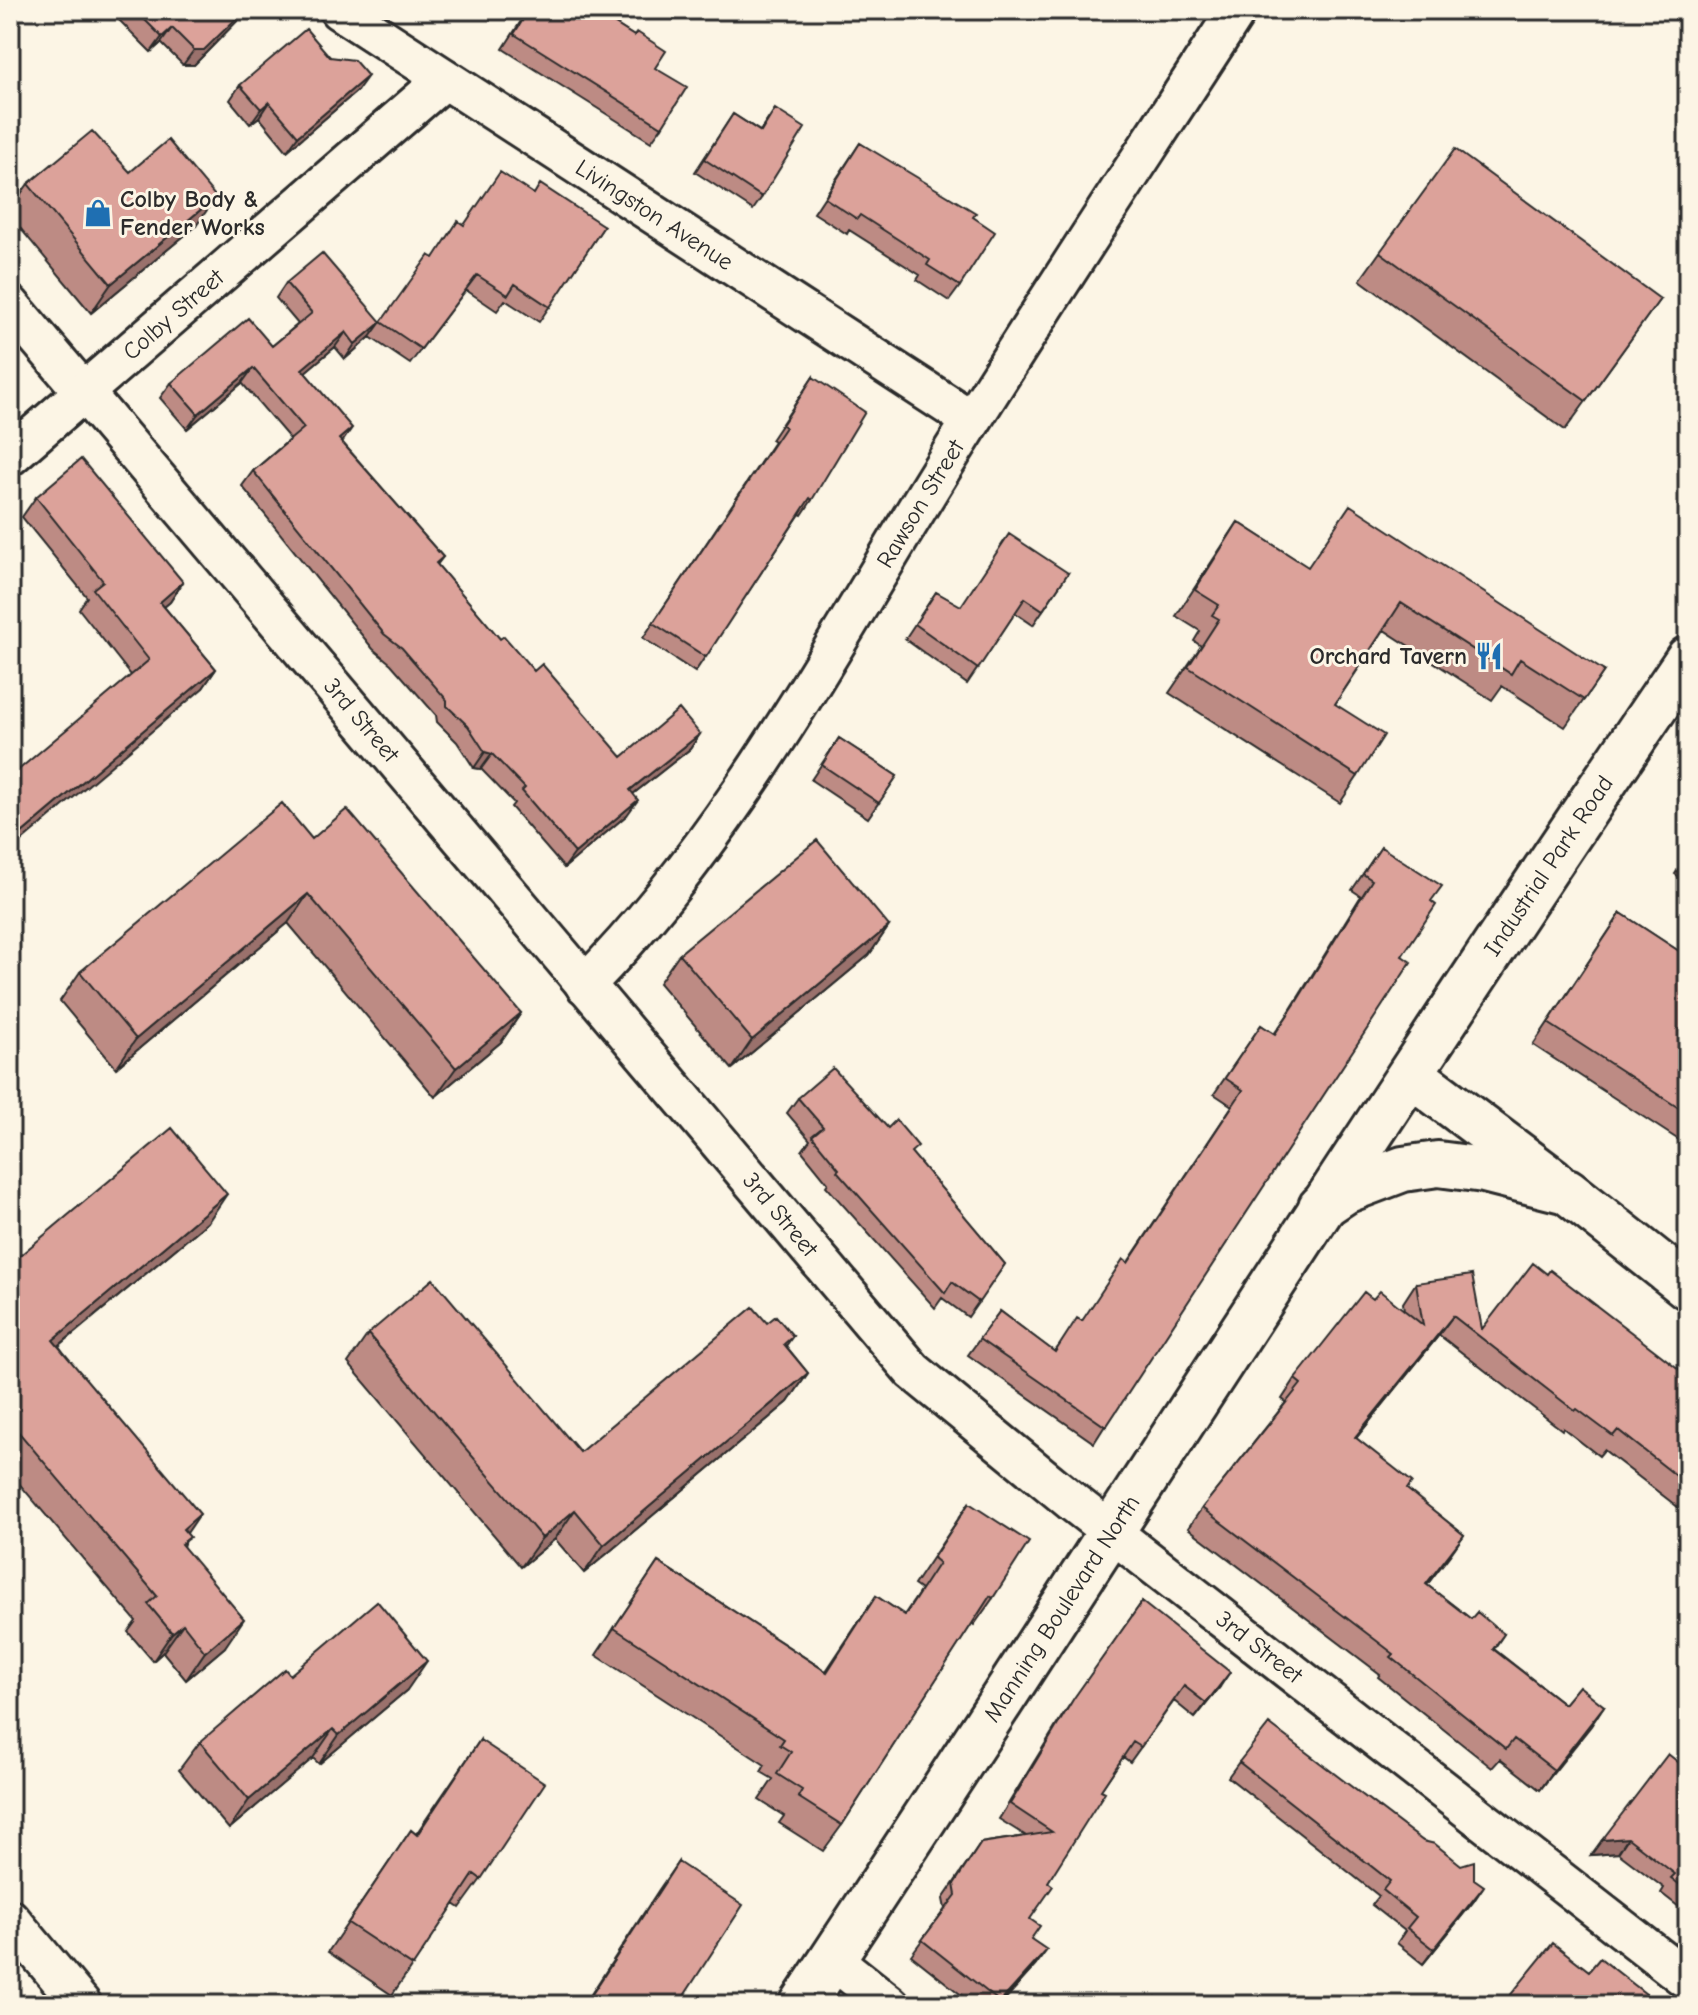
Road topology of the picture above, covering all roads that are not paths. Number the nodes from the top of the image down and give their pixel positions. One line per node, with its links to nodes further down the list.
1 (339, 10): 3 (street, Livingston Avenue)
2 (1237, 10): 6 (street, Rawson Street)
3 (445, 79): 5 (street, Colby Street); 6 (street, Livingston Avenue)
4 (10, 305): 5 (street, 3rd Street)
5 (84, 394): 7 (street, Colby Street); 9 (street, 3rd Street)
6 (971, 420): 9 (street, Rawson Street)
7 (10, 456)
8 (1688, 659): 10 (street, Industrial Park Road)
9 (585, 985): 14 (street, 3rd Street)
10 (1412, 1075): 11 (street); 12 (street, Manning Boulevard North)
11 (1567, 1191): 12 (street, Manning Boulevard North); 13 (street, Manning Boulevard North)
12 (1319, 1209): 14 (street, Manning Boulevard North)
13 (1688, 1287)
14 (1113, 1533): 16 (street, Manning Boulevard North); 17 (street, 3rd Street)
15 (10, 1919): 18 (street)
16 (832, 1959): 19 (street, Manning Boulevard North); 20 (street)
17 (1688, 1980)
18 (82, 2005)
19 (802, 2005)
20 (890, 2005)

